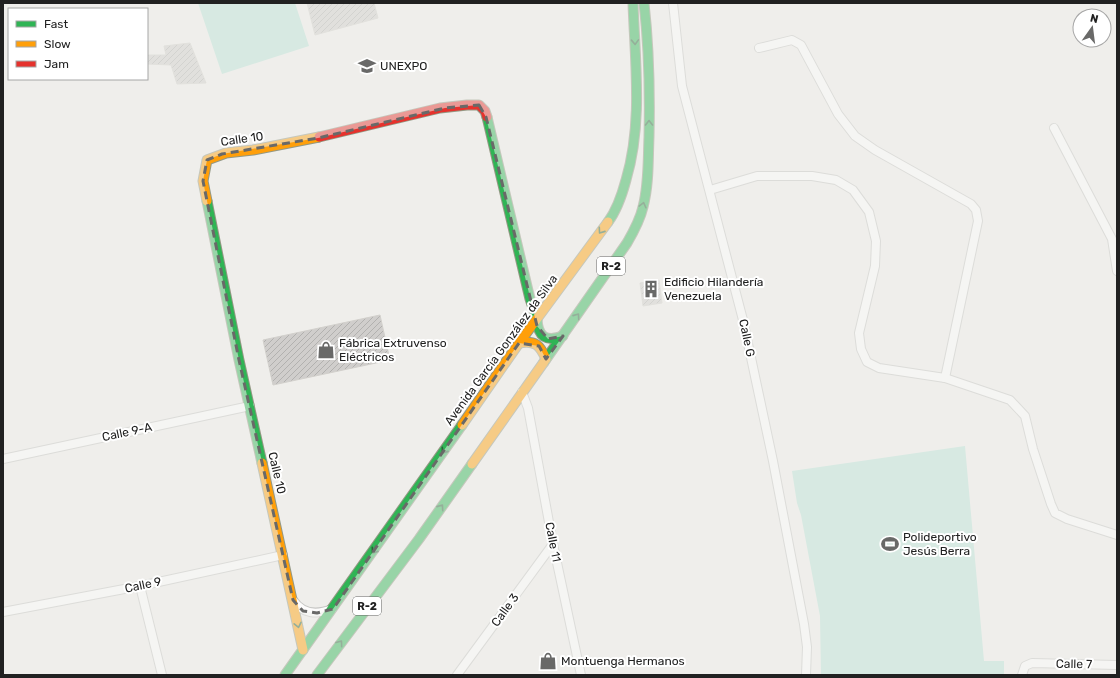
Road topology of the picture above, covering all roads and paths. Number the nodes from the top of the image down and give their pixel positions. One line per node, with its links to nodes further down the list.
1 (633, 3): 9 (main road, Avenida García González da Silva / R-2, one-way to 9)
2 (644, 3): 10 (main road, R-2, one-way to 2)
3 (673, 3): 6 (street, Calle G)
4 (759, 48): 13 (street)
5 (1054, 128): 7 (street)
6 (710, 190): 13 (street); 33 (street, Calle G)
7 (1114, 238): 8 (street)
8 (1117, 270)
9 (537, 319): 10 (main road); 11 (main road, Avenida García González da Silva / R-2); 16 (main road, Calle 10)
10 (563, 336): 12 (main road, R-2)
11 (519, 343): 12 (main road); 24 (main road, Avenida García González da Silva / R-2, one-way to 24)
12 (546, 359): 14 (main road, R-2)
13 (945, 378): 19 (street)
14 (522, 392): 15 (main road, R-2); 17 (street, Calle 11)
15 (514, 404): 17 (street); 30 (main road, R-2, one-way to 15)
16 (250, 406): 18 (street, Calle 9-A); 21 (main road, Calle 10)
17 (528, 408): 20 (street, Calle 11)
18 (3, 459)
19 (1117, 535)
20 (553, 544): 31 (street, Calle 3); 32 (street, Calle 11)
21 (283, 555): 22 (street, Calle 9); 23 (main road, Calle 10)
22 (140, 586): 25 (street, Calle 9); 28 (street)
23 (293, 600): 24 (street); 26 (main road, Calle 10, one-way to 26)
24 (332, 609): 26 (main road, Avenida García González da Silva / R-2)
25 (3, 612)
26 (303, 650): 29 (main road, Avenida García González da Silva / R-2)
27 (1117, 665): 34 (street, Calle 7)
28 (162, 675)
29 (285, 675)
30 (317, 675)
31 (457, 675)
32 (581, 675)
33 (806, 675)
34 (1022, 675)

